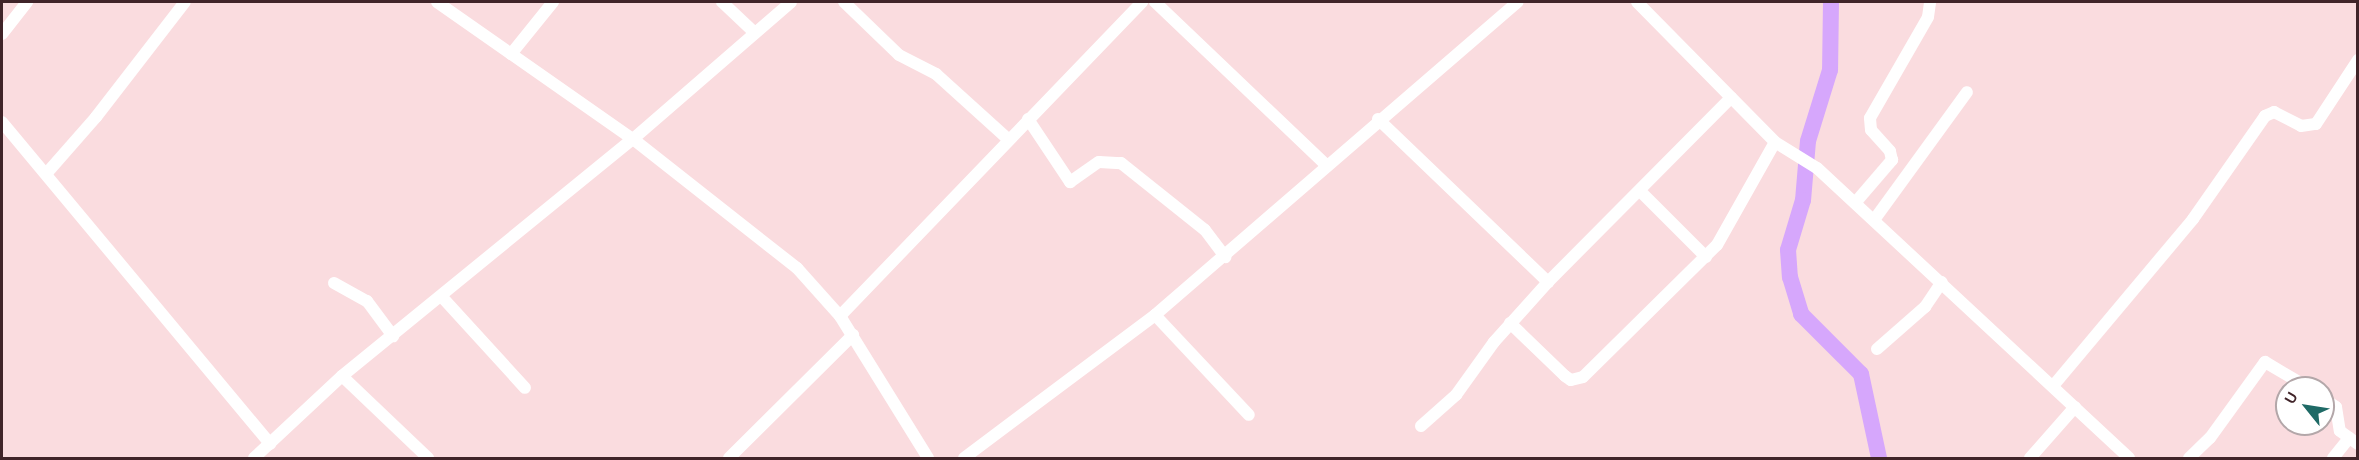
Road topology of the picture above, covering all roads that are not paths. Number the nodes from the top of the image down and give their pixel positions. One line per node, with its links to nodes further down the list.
1 (27, 2): 14 (street)
2 (185, 2): 26 (street)
3 (437, 2): 15 (street)
4 (553, 2): 15 (street)
5 (722, 2): 13 (street)
6 (791, 2): 13 (street)
7 (844, 2): 23 (street)
8 (1142, 2): 20 (street)
9 (1155, 2): 25 (street)
10 (1518, 2): 19 (street)
11 (1637, 2): 18 (street)
12 (1930, 2): 28 (street)
13 (755, 33): 22 (street)
14 (2, 34)
15 (511, 54): 22 (street)
16 (2358, 60): 44 (street)
17 (1967, 92): 29 (street)
18 (1731, 99): 24 (street); 27 (street)
19 (1378, 118): 25 (street); 32 (street)
20 (1028, 119): 23 (street); 30 (street)
21 (2, 122): 26 (street)
22 (633, 139): 35 (street); 37 (street)
23 (1009, 140): 37 (street)
24 (1775, 142): 28 (street); 31 (street)
25 (1325, 164): 30 (street)
26 (46, 174): 51 (street)
27 (1641, 192): 31 (street); 32 (street)
28 (1855, 203): 29 (street)
29 (1874, 220): 33 (street)
30 (1225, 257): 36 (street)
31 (1707, 257): 38 (street)
32 (1548, 282): 38 (street)
33 (1942, 282): 41 (street); 44 (street)
34 (334, 283): 40 (street)
35 (442, 297): 40 (street); 45 (street)
36 (1155, 315): 48 (street); 56 (street)
37 (840, 316): 39 (street)
38 (1510, 323): 49 (street)
39 (853, 335): 54 (street); 55 (street)
40 (393, 336): 42 (street)
41 (1877, 349)
42 (342, 376): 51 (street); 53 (street)
43 (2289, 376): 59 (street)
44 (2053, 386): 47 (street)
45 (525, 388)
46 (2335, 406): 50 (street)
47 (2075, 407): 57 (street); 58 (street)
48 (1249, 415)
49 (1421, 426)
50 (2353, 441): 60 (street)
51 (270, 444): 52 (street)
52 (254, 459)
53 (428, 459)
54 (729, 459)
55 (928, 459)
56 (964, 459)
57 (2030, 459)
58 (2129, 459)
59 (2189, 459)
60 (2333, 459)

